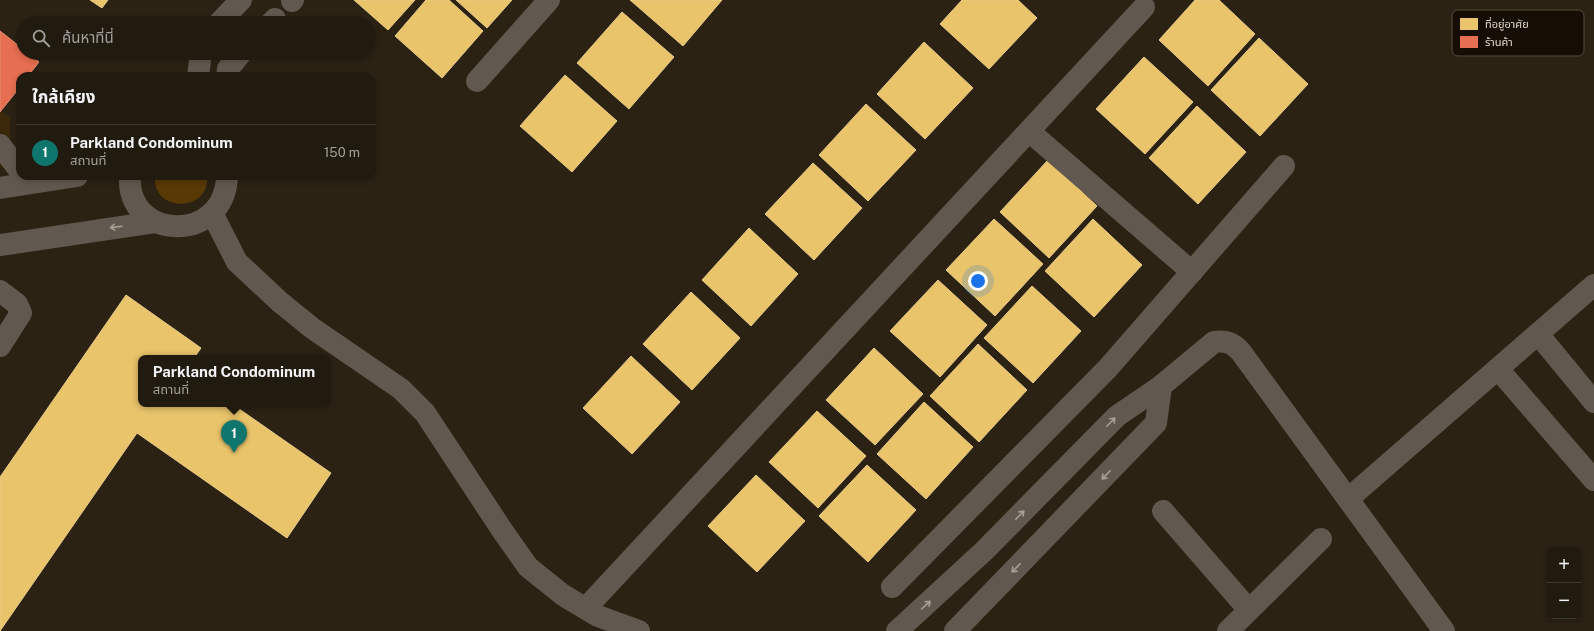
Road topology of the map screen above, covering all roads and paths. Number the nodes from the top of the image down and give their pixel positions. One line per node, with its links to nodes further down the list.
1 (241, 0): 4 (street)
2 (549, 0): 9 (street)
3 (1144, 7): 10 (street)
4 (226, 16)
5 (200, 60): 7 (street)
6 (235, 60): 8 (street)
7 (199, 72)
8 (228, 72)
9 (477, 82)
10 (1030, 132): 21 (street); 34 (street)
11 (0, 145): 12 (street)
12 (16, 165)
13 (1284, 166): 21 (street)
14 (18, 180): 17 (street)
15 (130, 180): 19 (street)
16 (227, 180): 18 (street)
17 (0, 188)
18 (212, 213): 19 (street); 34 (street)
19 (155, 222): 20 (street, one-way to 20)
20 (0, 245)
21 (1192, 272): 33 (street)
22 (1594, 285): 24 (street)
23 (0, 291): 25 (street)
24 (1538, 334): 26 (street); 28 (street)
25 (0, 346)
26 (1498, 369): 29 (street); 30 (street)
27 (1161, 386): 30 (street); 38 (street, one-way to 27); 39 (street, one-way to 39)
28 (1594, 402)
29 (1594, 480)
30 (1348, 499): 40 (street)
31 (1164, 511): 35 (street)
32 (1321, 539): 35 (street)
33 (892, 587)
34 (586, 608): 37 (street)
35 (1249, 610): 36 (street)
36 (1230, 630)
37 (639, 631)
38 (897, 631)
39 (955, 631)
40 (1444, 631)

